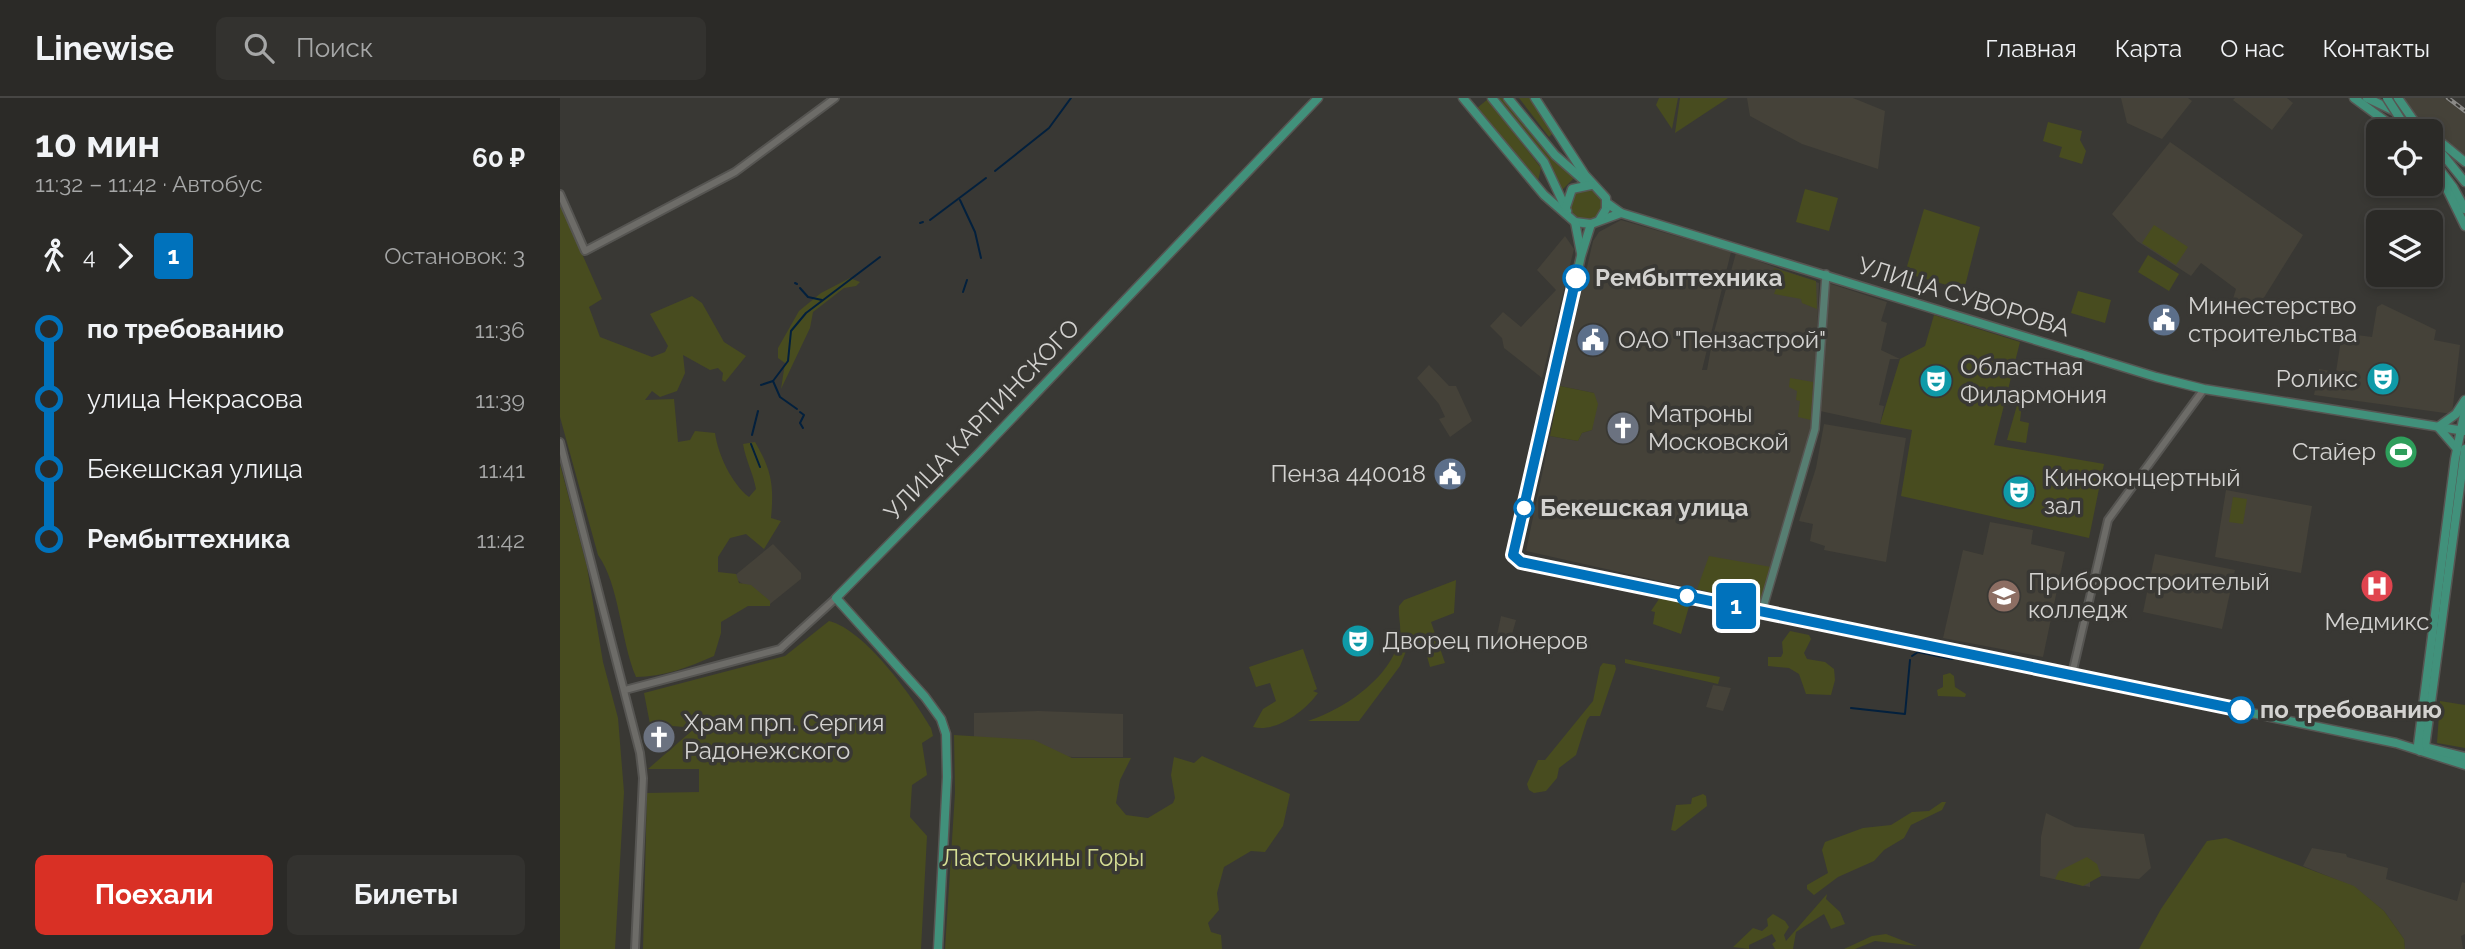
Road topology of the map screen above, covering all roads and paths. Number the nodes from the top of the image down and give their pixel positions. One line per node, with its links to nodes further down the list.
1 (835, 98): 23 (street)
2 (1318, 98): 42 (main road, УЛИЦА КАРПИНСКОГО)
3 (1463, 98): 27 (main road)
4 (1492, 98): 27 (main road)
5 (1508, 98): 22 (main road)
6 (1535, 98): 22 (main road)
7 (2354, 98): 11 (main road)
8 (2386, 98): 12 (main road, bridge)
9 (2398, 98): 15 (main road, bridge)
10 (2371, 100): 13 (main road); 14 (main road)
11 (2383, 119)
12 (2400, 119)
13 (2400, 119)
14 (2409, 119)
15 (2416, 119)
16 (2443, 145): 18 (main road)
17 (2443, 153): 21 (main road)
18 (2465, 162)
19 (2443, 174): 25 (main road)
20 (2443, 181): 30 (main road)
21 (2465, 182)
22 (1592, 185): 24 (main road); 27 (main road)
23 (560, 194)
24 (1607, 203): 26 (main road, УЛИЦА СУВОРОВА); 29 (main road)
25 (2465, 209)
26 (1621, 213): 29 (main road); 32 (main road, УЛИЦА СУВОРОВА)
27 (1568, 214): 28 (main road)
28 (1575, 222): 29 (main road); 31 (main road)
29 (1595, 223): 31 (main road)
30 (2465, 226)
31 (1581, 256): 43 (main road)
32 (1826, 274): 33 (main road, УЛИЦА СУВОРОВА); 43 (main road)
33 (2204, 389): 36 (main road, УЛИЦА СУВОРОВА); 44 (street)
34 (2465, 400): 36 (main road)
35 (2465, 410): 37 (main road)
36 (2438, 427): 37 (main road, УЛИЦА СУВОРОВА); 39 (main road)
37 (2463, 430): 39 (main road)
38 (560, 442): 45 (street)
39 (2461, 449): 40 (main road); 41 (main road)
40 (2464, 458): 41 (main road)
41 (2455, 521): 46 (main road)
42 (836, 598): 45 (street, УЛИЦА КАРПИНСКОГО); 50 (main road)
43 (1762, 611): 44 (main road)
44 (2072, 674): 46 (main road)
45 (625, 690): 49 (street)
46 (2421, 748): 47 (main road); 48 (main road)
47 (2465, 757)
48 (2465, 765)
49 (635, 949)
50 (938, 949)

